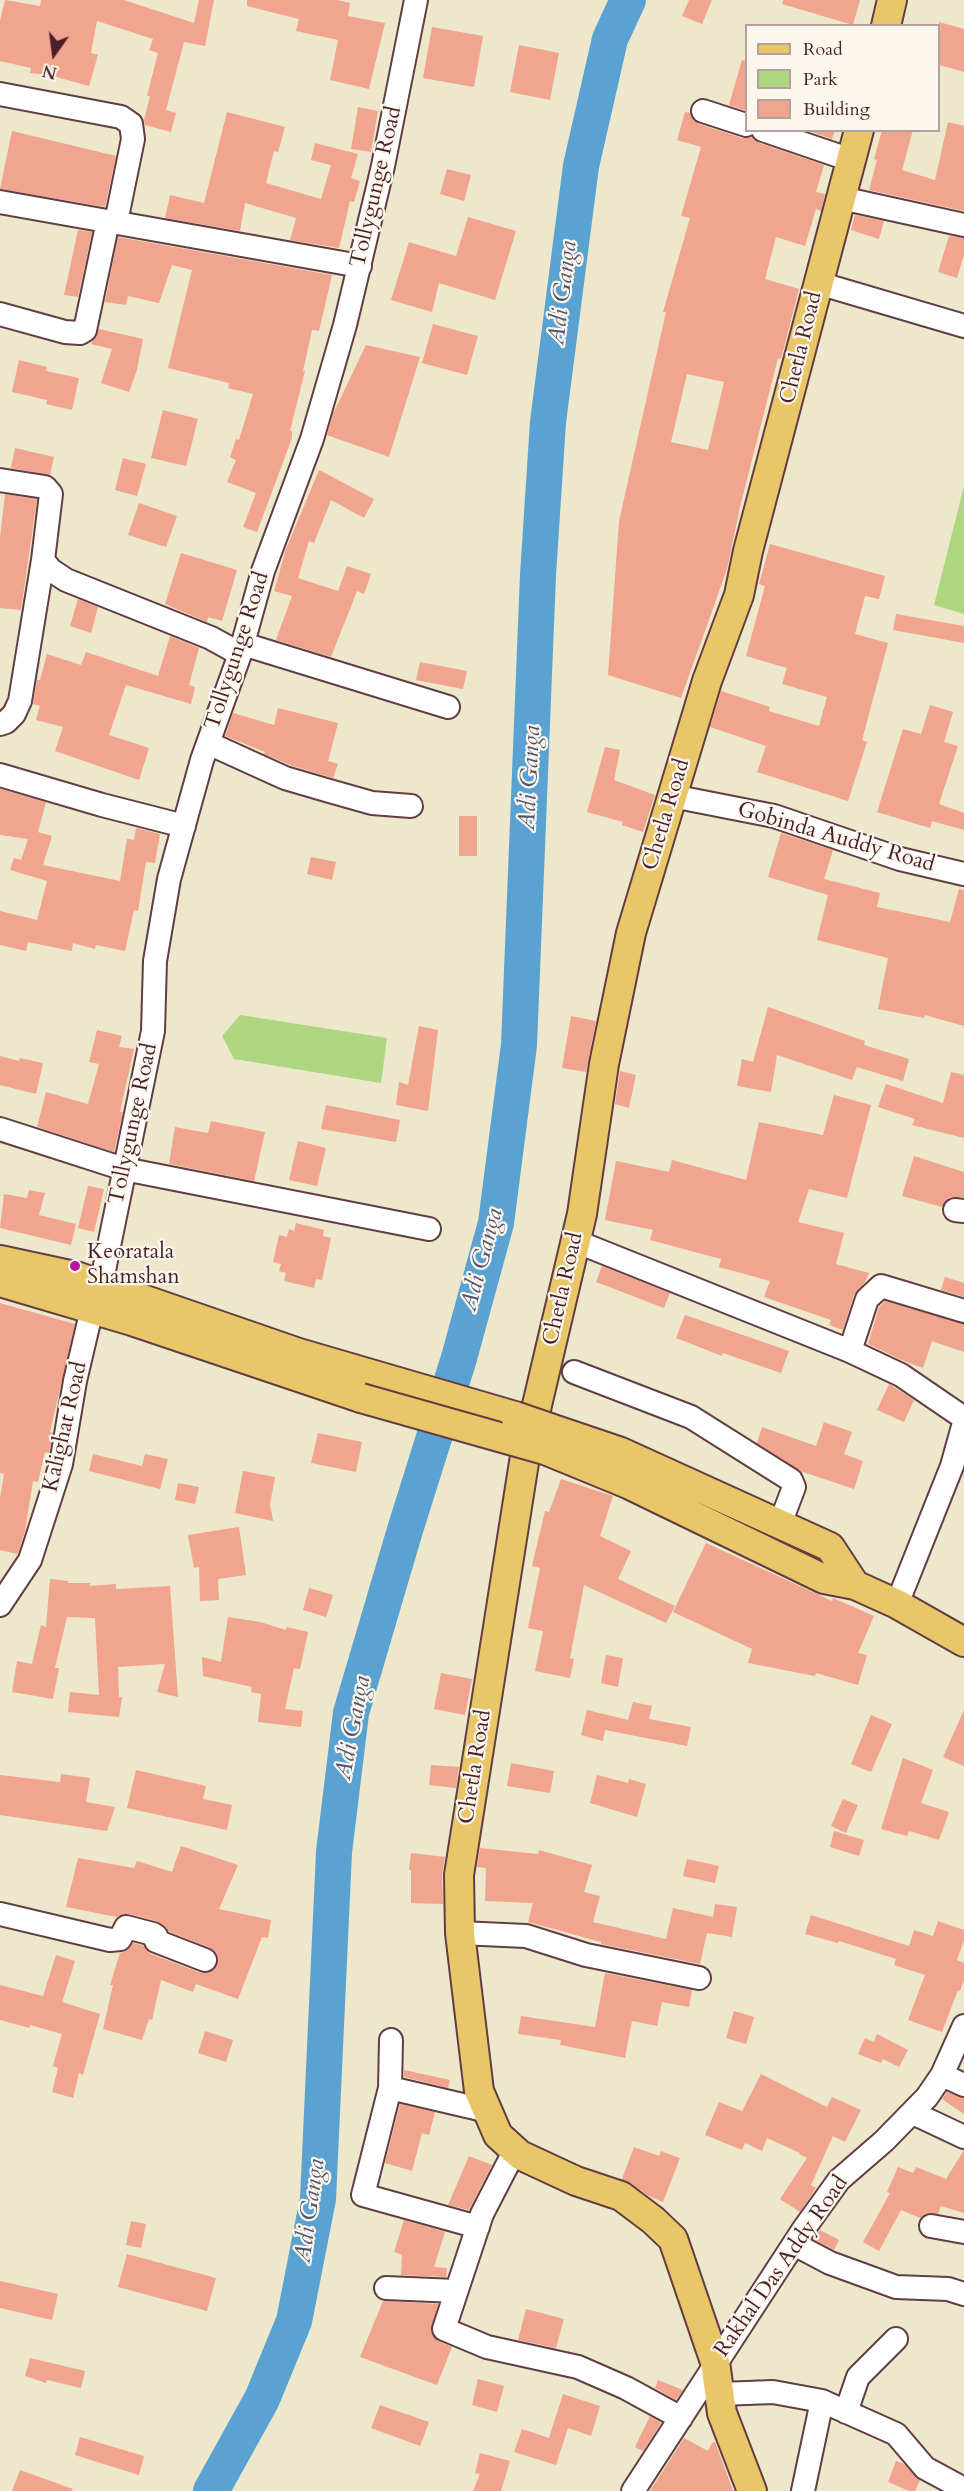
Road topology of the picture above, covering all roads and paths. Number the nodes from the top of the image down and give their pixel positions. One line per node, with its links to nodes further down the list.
1 (416, 0): 14 (street, Tollygunge Road)
2 (892, 0): 3 (main road)
3 (886, 24)
4 (0, 94): 12 (street)
5 (703, 111): 6 (street)
6 (745, 124)
7 (769, 132): 9 (street)
8 (858, 132): 9 (main road, Chetla Road)
9 (851, 160): 10 (main road, Chetla Road)
10 (841, 198): 13 (street); 15 (main road, Chetla Road)
11 (0, 202): 12 (street)
12 (112, 222): 14 (street); 16 (street)
13 (964, 225)
14 (360, 266): 20 (street, Tollygunge Road)
15 (818, 283): 17 (street); 25 (main road, Chetla Road)
16 (0, 314)
17 (964, 326)
18 (0, 480): 19 (street)
19 (43, 560): 20 (street); 22 (street)
20 (242, 649): 21 (street); 23 (street, Tollygunge Road)
21 (448, 707)
22 (0, 724)
23 (208, 743): 26 (street); 27 (street, Tollygunge Road)
24 (0, 775): 27 (street)
25 (672, 796): 28 (street, Gobinda Auddy Road); 32 (main road, Chetla Road)
26 (411, 806)
27 (184, 826): 30 (street, Tollygunge Road)
28 (964, 874)
29 (0, 1129): 30 (street)
30 (124, 1169): 31 (street); 35 (street, Tollygunge Road)
31 (429, 1230)
32 (575, 1241): 37 (street); 49 (main road, Chetla Road)
33 (0, 1260): 35 (main road)
34 (0, 1282): 35 (main road)
35 (96, 1297): 39 (main road); 39 (main road); 46 (street, Kalighat Road)
36 (964, 1311): 37 (street)
37 (850, 1351): 40 (street)
38 (574, 1372): 43 (street)
39 (368, 1387): 42 (main road, bridge)
40 (964, 1418)
41 (964, 1423): 45 (street)
42 (548, 1439): 43 (main road); 44 (main road)
43 (780, 1524): 44 (main road)
44 (855, 1585): 45 (main road)
45 (897, 1604): 47 (main road)
46 (0, 1605)
47 (964, 1642)
48 (0, 1914): 50 (street)
49 (460, 1933): 51 (street); 57 (main road, Chetla Road)
50 (205, 1960)
51 (699, 1978)
52 (964, 2026): 54 (street, Rakhal Das Addy Road)
53 (391, 2040): 56 (street)
54 (942, 2075): 55 (street); 58 (street, Rakhal Das Addy Road)
55 (964, 2085)
56 (390, 2088): 57 (street); 62 (street)
57 (488, 2112): 60 (main road, Chetla Road)
58 (913, 2113): 59 (street); 64 (street, Rakhal Das Addy Road)
59 (964, 2137)
60 (515, 2150): 62 (street); 69 (main road, Chetla Road)
61 (931, 2226): 63 (street)
62 (478, 2227): 66 (street)
63 (964, 2232)
64 (794, 2244): 67 (street); 69 (street, Rakhal Das Addy Road)
65 (386, 2288): 66 (street)
66 (456, 2291): 73 (street)
67 (964, 2294)
68 (896, 2339): 72 (street)
69 (715, 2362): 70 (main road, Chetla Road); 73 (street, Rakhal Das Addy Road)
70 (720, 2394): 71 (street); 76 (main road, Chetla Road)
71 (822, 2401): 72 (street); 77 (street)
72 (846, 2412): 74 (street)
73 (681, 2418): 75 (street, Rakhal Das Addy Road)
74 (964, 2489)
75 (633, 2491)
76 (752, 2491)
77 (803, 2491)

